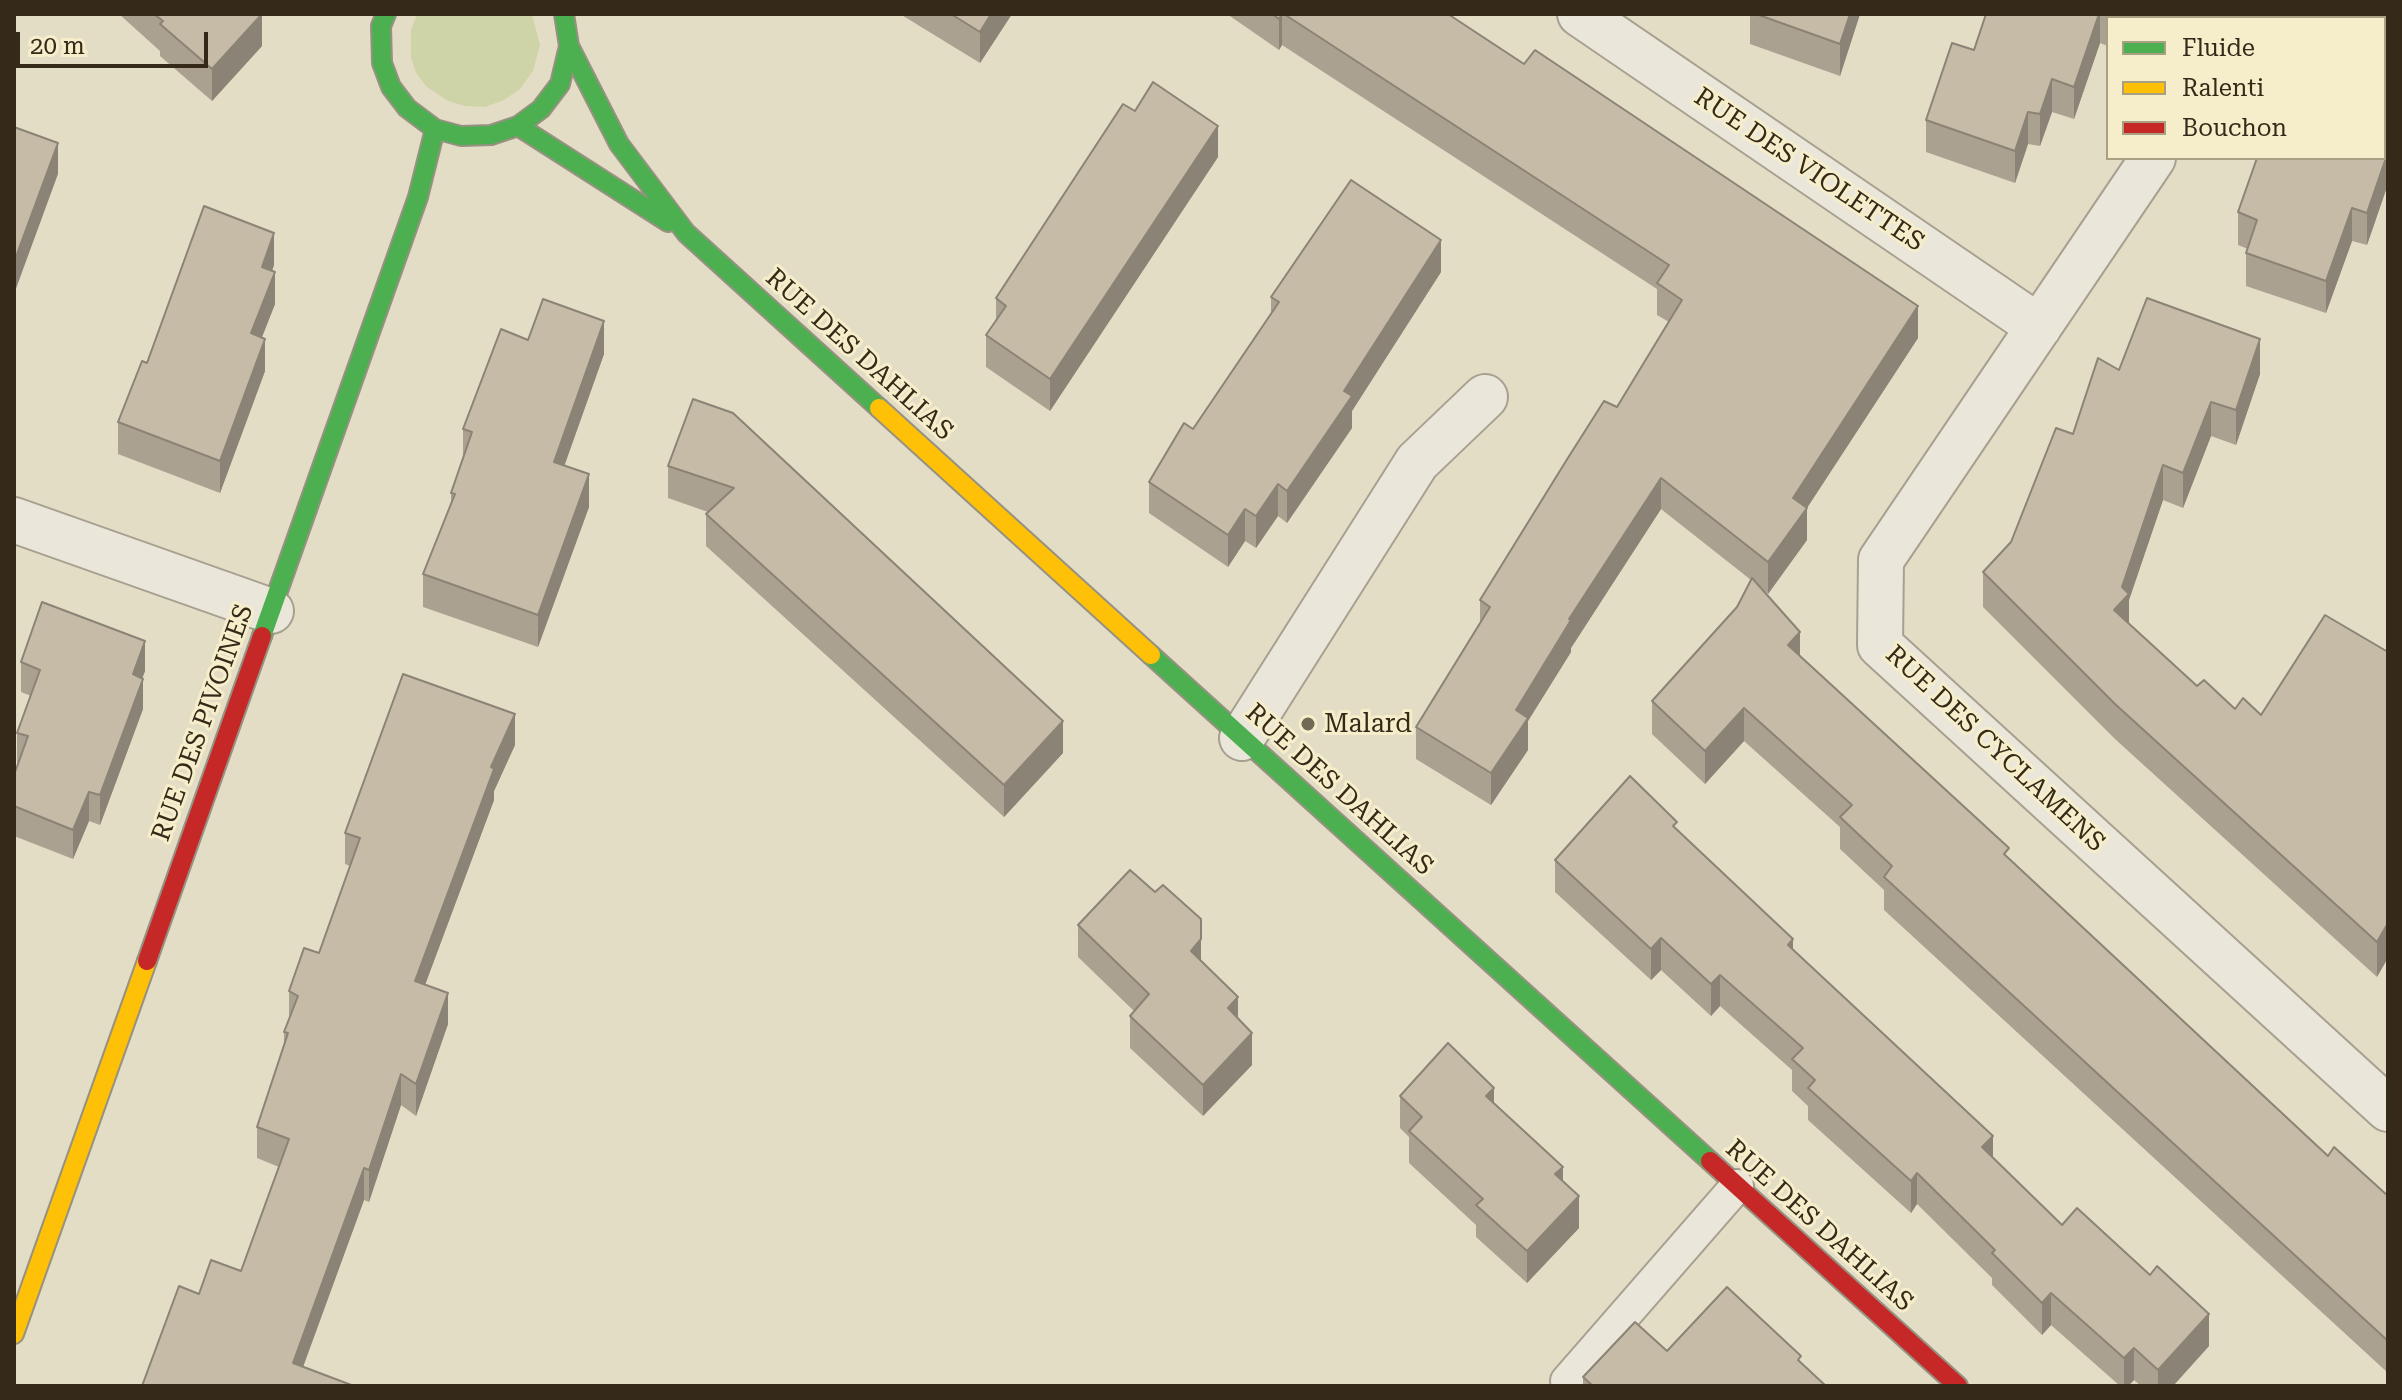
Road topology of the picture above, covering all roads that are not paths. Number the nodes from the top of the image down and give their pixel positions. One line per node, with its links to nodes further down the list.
1 (564, 14): 4 (street)
2 (1580, 14): 9 (street, RUE DES VIOLETTES)
3 (381, 18): 6 (street)
4 (569, 46): 5 (street); 8 (street, RUE DES DAHLIAS)
5 (518, 126): 6 (street); 8 (street, RUE DES DAHLIAS)
6 (435, 129): 12 (street, RUE DES PIVOINES)
7 (2152, 160): 9 (street, RUE DES CYCLAMENS)
8 (686, 233): 13 (street, RUE DES DAHLIAS)
9 (2039, 327): 14 (street, RUE DES CYCLAMENS)
10 (1485, 397): 13 (street)
11 (14, 520): 12 (street)
12 (271, 611): 16 (street, RUE DES PIVOINES)
13 (1242, 738): 15 (street, RUE DES DAHLIAS)
14 (2388, 1109)
15 (1737, 1186): 17 (lane); 18 (street, RUE DES DAHLIAS)
16 (14, 1334)
17 (1567, 1381)
18 (1958, 1386)

